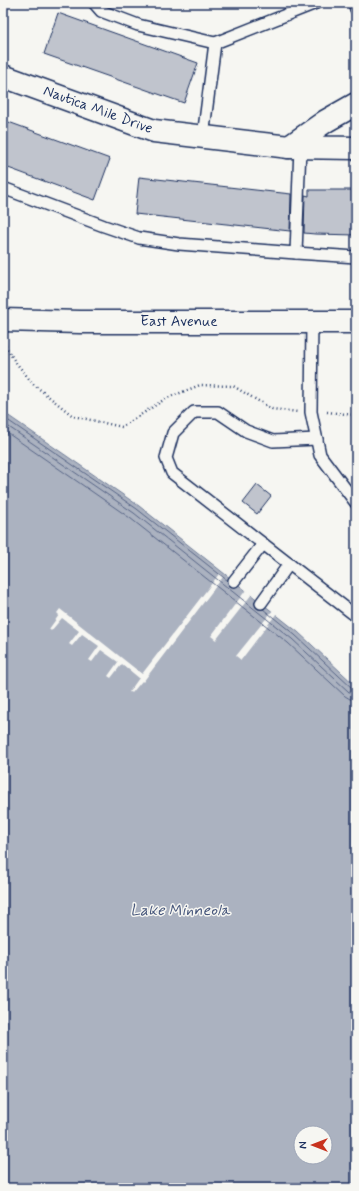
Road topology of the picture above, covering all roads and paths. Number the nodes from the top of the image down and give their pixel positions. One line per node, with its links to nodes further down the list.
1 (94, 3): 5 (lane)
2 (316, 3): 5 (lane)
3 (354, 3): 4 (lane)
4 (356, 9)
5 (215, 43): 8 (lane)
6 (3, 76): 8 (street, Nautica Mile Drive)
7 (356, 104): 9 (street)
8 (202, 137): 9 (street, Nautica Mile Drive)
9 (295, 147): 10 (street, Nautica Mile Drive); 12 (lane)
10 (356, 148)
11 (3, 188): 12 (lane)
12 (296, 253): 13 (lane)
13 (356, 257)
14 (3, 320): 15 (street, East Avenue)
15 (312, 322): 16 (street, East Avenue); 21 (lane)
16 (356, 322)
17 (3, 342): 18 (path)
18 (299, 412)
19 (326, 412): 20 (path)
20 (356, 415)
21 (317, 439): 22 (lane); 23 (lane)
22 (356, 503)
23 (263, 544): 24 (lane); 25 (lane)
24 (290, 564): 26 (lane); 27 (lane)
25 (234, 581)
26 (261, 603)
27 (356, 616)

